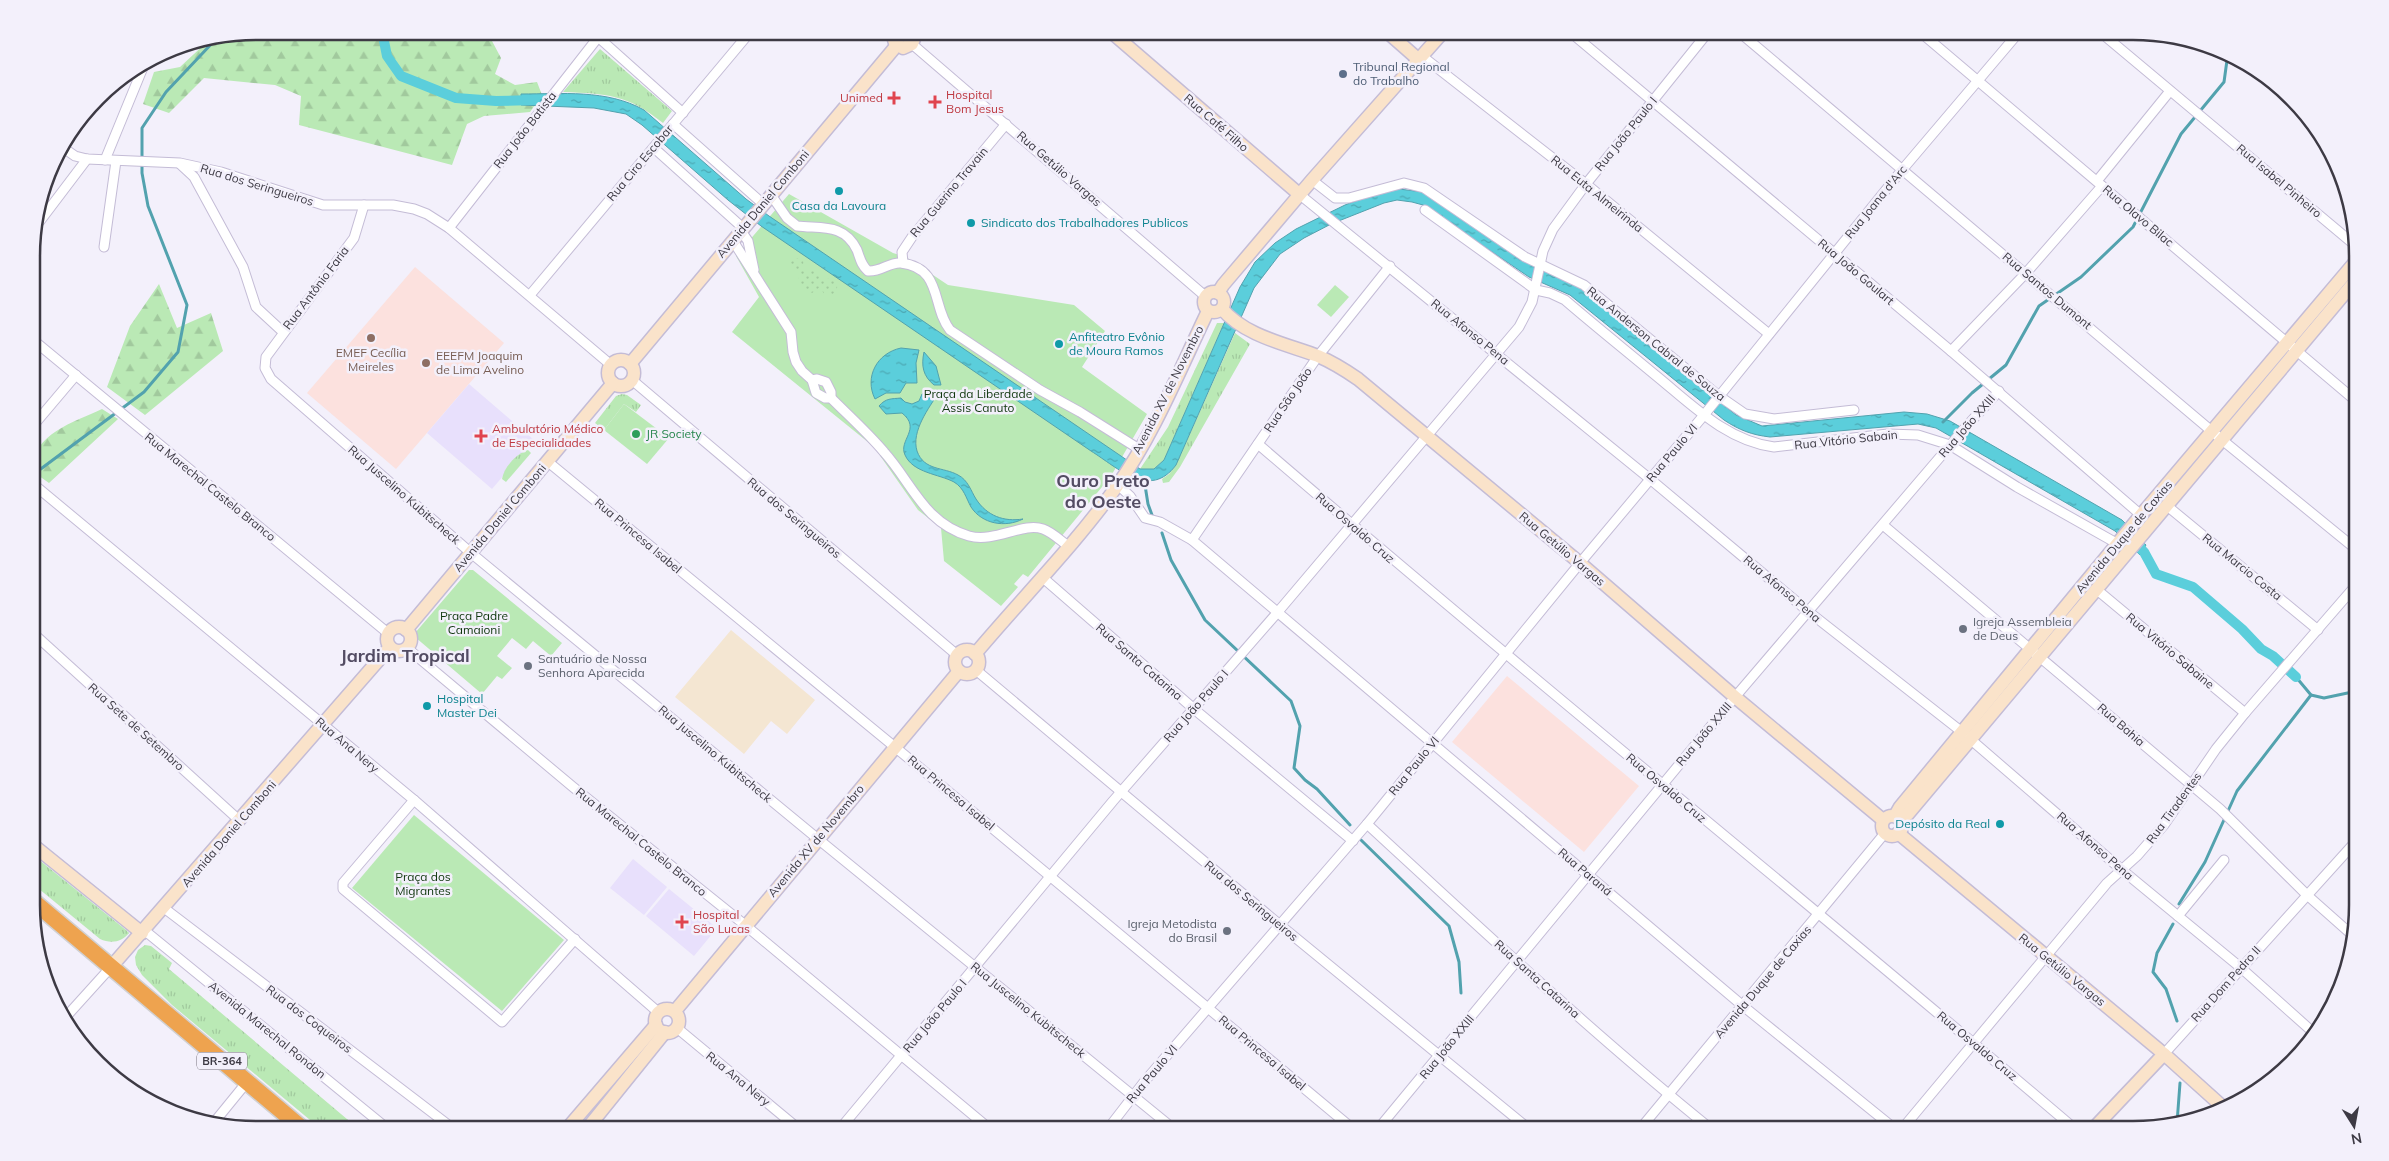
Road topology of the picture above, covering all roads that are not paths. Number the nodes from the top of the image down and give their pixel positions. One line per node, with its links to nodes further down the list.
1 (595, 40): 41 (street, Rua João Batista)
2 (606, 40): 22 (street)
3 (743, 40): 22 (street, Rua Ciro Escobar)
4 (893, 40): 16 (street)
5 (910, 40): 16 (street)
6 (914, 40): 23 (street, Rua Getúlio Vargas)
7 (1120, 40): 35 (street, Rua Café Filho)
8 (1398, 40): 17 (street)
9 (1436, 40): 17 (street)
10 (1580, 40): 21 (street, Rua João Goulart)
11 (1702, 40): 21 (street, Rua João Paulo I)
12 (1749, 40): 31 (street, Rua Santos Dumont)
13 (1930, 40): 19 (street, Rua Olavo Bilac)
14 (2012, 40): 19 (street, Rua Joana d'Arc)
15 (2110, 40): 20 (street, Rua Isabel Pinheiro)
16 (897, 45): 36 (street, Avenida Daniel Comboni)
17 (1421, 58): 32 (street); 33 (street, Rua Euta Almeirinda)
18 (141, 73): 28 (street)
19 (1978, 80): 31 (street, Rua Joana d'Arc); 34 (street, Rua Olavo Bilac)
20 (2170, 91): 34 (street); 43 (street, Rua Isabel Pinheiro)
21 (1652, 102): 33 (street, Rua João Paulo I); 45 (street, Rua João Goulart)
22 (682, 113): 24 (street, Rua Ciro Escobar)
23 (1006, 124): 46 (street, Rua Guerino Travain); 54 (street, Rua Getúlio Vargas)
24 (671, 127): 25 (street, Rua Ciro Escobar); 36 (street)
25 (656, 145): 42 (street); 53 (street, Rua Ciro Escobar)
26 (67, 151): 27 (street, Rua dos Seringueiros)
27 (87, 159): 28 (street, Rua dos Seringueiros); 40 (street)
28 (105, 160): 29 (street, Rua dos Seringueiros)
29 (116, 160): 30 (street, Rua dos Seringueiros); 44 (street)
30 (180, 163): 37 (street, Rua dos Seringueiros); 57 (street)
31 (1902, 170): 45 (street, Rua Joana d'Arc); 49 (street, Rua Santos Dumont)
32 (1312, 180): 35 (street); 50 (street, Rua Anderson Cabral de Souza)
33 (1586, 184): 50 (street, Rua João Paulo I); 58 (street, Rua Euta Almeirinda)
34 (2099, 184): 49 (street); 60 (street, Rua Olavo Bilac)
35 (1299, 194): 39 (street, Rua Café Filho); 52 (street)
36 (764, 203): 42 (street, Avenida Daniel Comboni); 46 (street)
37 (364, 205): 41 (street, Rua dos Seringueiros); 57 (street, Rua Antônio Faria)
38 (1425, 210): 50 (street)
39 (1322, 214): 47 (street, Rua Afonso Pena)
40 (44, 216)
41 (449, 228): 53 (street, Rua dos Seringueiros)
42 (742, 230): 64 (street, Avenida Daniel Comboni); 69 (street)
43 (2349, 240)
44 (104, 247)
45 (1835, 254): 58 (street, Rua Joana d'Arc); 61 (street, Rua João Goulart)
46 (903, 263): 82 (street)
47 (1390, 266): 62 (street, Rua Afonso Pena); 63 (street, Rua São João)
48 (2349, 270): 60 (street, Avenida Duque de Caxias)
49 (2026, 273): 61 (street); 78 (street, Rua Santos Dumont)
50 (1538, 276): 62 (street, Rua João Paulo I); 73 (street, Rua Anderson Cabral de Souza); 76 (street, Rua Vitório Sabain)
51 (2349, 287): 60 (street, Avenida Duque de Caxias)
52 (1218, 293): 54 (street); 56 (street)
53 (530, 295): 65 (street, Rua dos Seringueiros)
54 (1205, 296): 55 (street)
55 (1208, 311): 56 (street); 82 (street, Avenida XV de Novembro)
56 (1224, 312): 63 (street, Rua Getúlio Vargas)
57 (283, 332): 66 (street, Rua Antônio Faria)
58 (1769, 334): 73 (street, Rua Joana d'Arc)
59 (40, 346): 67 (street, Rua Marechal Castelo Branco)
60 (2292, 346): 72 (street, Rua Olavo Bilac); 78 (street, Avenida Duque de Caxias)
61 (1951, 350): 71 (street, Rua João Goulart)
62 (1497, 354): 79 (street, Rua João Paulo I); 84 (street, Rua Afonso Pena)
63 (1318, 356): 79 (street, Rua Getúlio Vargas); 81 (street, Rua São João)
64 (630, 364): 65 (street); 68 (street)
65 (611, 365): 70 (street)
66 (265, 368): 96 (street, Rua Juscelino Kubitscheck)
67 (76, 376): 77 (street); 105 (street, Rua Marechal Castelo Branco)
68 (632, 380): 70 (street); 111 (street, Rua dos Seringueiros)
69 (812, 380): 74 (street); 74 (street)
70 (613, 383): 83 (street, Avenida Daniel Comboni)
71 (1995, 388): 80 (street, Rua João XXIII); 88 (street, Rua João Goulart)
72 (2349, 394)
73 (1718, 397): 75 (street, Rua Anderson Cabral de Souza); 76 (street, Rua Paulo VI)
74 (831, 398): 95 (street)
75 (1854, 410)
76 (1706, 412): 80 (street, Rua Vitório Sabain); 84 (street, Rua Paulo VI)
77 (40, 418)
78 (2217, 435): 87 (street, Avenida Duque de Caxias); 88 (street, Avenida Duque de Caxias); 93 (street, Rua Santos Dumont)
79 (1425, 436): 89 (street, Rua João Paulo I); 97 (street, Rua Getúlio Vargas)
80 (1952, 443): 90 (street, Rua João XXIII); 94 (street, Rua Vitório Sabain)
81 (1258, 444): 89 (street, Rua Osvaldo Cruz); 92 (street, Rua São João)
82 (1139, 449): 85 (street, Avenida XV de Novembro)
83 (547, 461): 96 (street, Avenida Daniel Comboni); 121 (street, Rua Princesa Isabel)
84 (1650, 479): 97 (street, Rua Paulo VI); 101 (street, Rua Afonso Pena)
85 (1118, 486): 92 (street, Rua Paraná); 95 (street, Avenida XV de Novembro)
86 (40, 489): 118 (street, Rua Ana Nery)
87 (2166, 504): 91 (street, Avenida Duque de Caxias); 104 (street, Rua Marcio Costa)
88 (2141, 515): 91 (street, Avenida Duque de Caxias)
89 (1351, 525): 102 (street, Rua João Paulo I); 112 (street, Rua Osvaldo Cruz)
90 (1883, 525): 101 (street, Rua João XXIII); 109 (street, Rua Bahia)
91 (2136, 532): 94 (street, Avenida Duque de Caxias)
92 (1192, 540): 102 (street, Rua Paraná)
93 (2349, 543)
94 (2123, 544): 99 (street, Avenida Duque de Caxias); 109 (street, Avenida Duque de Caxias)
95 (1068, 546): 98 (street, Avenida XV de Novembro)
96 (472, 553): 103 (street, Avenida Daniel Comboni); 131 (street, Rua Juscelino Kubitscheck)
97 (1580, 563): 112 (street, Rua Paulo VI); 115 (street, Rua Getúlio Vargas)
98 (1042, 577): 110 (street, Avenida XV de Novembro); 116 (street, Rua Santa Catarina)
99 (2096, 589): 109 (street, Avenida Duque de Caxias); 117 (street, Rua Vitório Sabaine)
100 (2349, 593): 104 (street, Rua Tiradentes)
101 (1809, 612): 115 (street, Rua João XXIII); 119 (street, Rua Afonso Pena)
102 (1277, 613): 116 (street, Rua João Paulo I); 120 (street, Rua Paraná)
103 (406, 630): 105 (street); 108 (street)
104 (2318, 630): 117 (street, Rua Tiradentes)
105 (389, 634): 107 (street)
106 (40, 639): 127 (street, Rua Sete de Setembro)
107 (390, 647): 108 (street); 118 (street, Avenida Daniel Comboni)
108 (407, 648): 144 (street, Rua Marechal Castelo Branco)
109 (2036, 652): 119 (street, Avenida Duque de Caxias); 123 (street, Rua Bahia)
110 (974, 654): 111 (street); 113 (street)
111 (957, 655): 114 (street)
112 (1505, 655): 120 (street, Rua Paulo VI); 122 (street, Rua Osvaldo Cruz)
113 (976, 670): 114 (street); 124 (street, Rua dos Seringueiros)
114 (959, 671): 121 (street, Avenida XV de Novembro)
115 (1735, 697): 122 (street, Rua João XXIII); 126 (street, Rua Getúlio Vargas)
116 (1194, 709): 124 (street, Rua João Paulo I); 132 (street, Rua Santa Catarina)
117 (2245, 713): 123 (street, Rua Tiradentes)
118 (324, 726): 125 (street, Rua Ana Nery); 127 (street, Avenida Daniel Comboni)
119 (1966, 736): 126 (street, Avenida Duque de Caxias); 136 (street, Rua Afonso Pena)
120 (1431, 744): 128 (street, Rua Paulo VI); 137 (street, Rua Paraná)
121 (896, 747): 131 (street, Avenida XV de Novembro); 138 (street, Rua Princesa Isabel)
122 (1662, 785): 137 (street, Rua João XXIII); 142 (street, Rua Osvaldo Cruz)
123 (2192, 785): 136 (street, Rua Tiradentes); 139 (street, Rua Bahia)
124 (1122, 792): 138 (street, Rua João Paulo I); 145 (street, Rua dos Seringueiros)
125 (414, 800): 148 (street, Rua Ana Nery); 148 (street)
126 (1893, 819): 129 (street); 130 (street)
127 (240, 821): 141 (street, Avenida Daniel Comboni)
128 (1367, 824): 132 (street, Rua Paulo VI); 150 (street, Rua Santa Catarina)
129 (1885, 833): 130 (street); 142 (street, Avenida Duque de Caxias)
130 (1898, 833): 149 (street, Rua Getúlio Vargas)
131 (818, 839): 144 (street, Avenida XV de Novembro); 153 (street, Rua Juscelino Kubitscheck)
132 (1353, 841): 145 (street, Rua Paulo VI)
133 (2349, 849): 139 (street, Rua Dom Pedro II)
134 (40, 851): 147 (street, Avenida Marechal Rondon)
135 (2224, 860): 143 (street)
136 (2122, 870): 143 (street, Rua Afonso Pena); 149 (street, Rua Tiradentes)
137 (1588, 874): 150 (street, Rua João XXIII); 154 (street, Rua Paraná)
138 (1051, 877): 153 (street, Rua João Paulo I); 155 (street, Rua Princesa Isabel)
139 (2307, 895): 146 (street, Rua Bahia); 152 (street, Rua Dom Pedro II)
140 (40, 907): 151 (highway, BR-364)
141 (164, 908): 147 (street, Avenida Daniel Comboni); 170 (street, Rua dos Coqueiros)
142 (1819, 914): 154 (street, Avenida Duque de Caxias); 159 (street, Rua Osvaldo Cruz)
143 (2178, 916): 152 (street, Rua Afonso Pena)
144 (745, 925): 157 (street, Avenida XV de Novembro); 161 (street, Rua Marechal Castelo Branco)
145 (1280, 926): 155 (street, Rua Paulo VI); 162 (street, Rua dos Seringueiros)
146 (2347, 931)
147 (143, 932): 151 (street, Avenida Daniel Comboni); 169 (street, Avenida Marechal Rondon)
148 (575, 939): 157 (street, Rua Ana Nery)
149 (2046, 958): 159 (street, Rua Tiradentes); 160 (street, Rua Getúlio Vargas)
150 (1516, 961): 162 (street, Rua João XXIII); 164 (street, Rua Santa Catarina)
151 (111, 967): 156 (street, Avenida Daniel Comboni); 163 (highway, BR-364)
152 (2240, 967): 158 (street, Rua Afonso Pena); 160 (street, Rua Dom Pedro II)
153 (975, 968): 161 (street, Rua João Paulo I); 165 (street, Rua Juscelino Kubitscheck)
154 (1743, 1006): 164 (street, Avenida Duque de Caxias); 183 (street, Rua Paraná)
155 (1208, 1008): 165 (street, Rua Paulo VI); 178 (street, Rua Princesa Isabel)
156 (69, 1013)
157 (664, 1024): 171 (street); 172 (street); 173 (street, Rua Ana Nery)
158 (2310, 1029)
159 (1974, 1044): 184 (street, Rua Tiradentes); 185 (street, Rua Osvaldo Cruz)
160 (2164, 1054): 166 (street, Rua Getúlio Vargas); 186 (street, Rua Dom Pedro II)
161 (902, 1055): 174 (street, Rua João Paulo I); 175 (street, Rua Marechal Castelo Branco)
162 (1440, 1057): 179 (street, Rua João XXIII); 180 (street, Rua dos Seringueiros)
163 (247, 1082): 167 (street); 168 (highway, BR-364)
164 (1668, 1095): 181 (street, Avenida Duque de Caxias); 182 (street, Rua Santa Catarina)
165 (1133, 1096): 176 (street, Rua Paulo VI); 177 (street, Rua Juscelino Kubitscheck)
166 (2219, 1104)
167 (218, 1118)
168 (293, 1121)
169 (378, 1121)
170 (443, 1121)
171 (574, 1121)
172 (593, 1121)
173 (788, 1121)
174 (847, 1121)
175 (981, 1121)
176 (1114, 1121)
177 (1164, 1121)
178 (1342, 1121)
179 (1386, 1121)
180 (1519, 1121)
181 (1647, 1121)
182 (1701, 1121)
183 (1885, 1121)
184 (1909, 1121)
185 (2065, 1121)
186 (2101, 1121)

